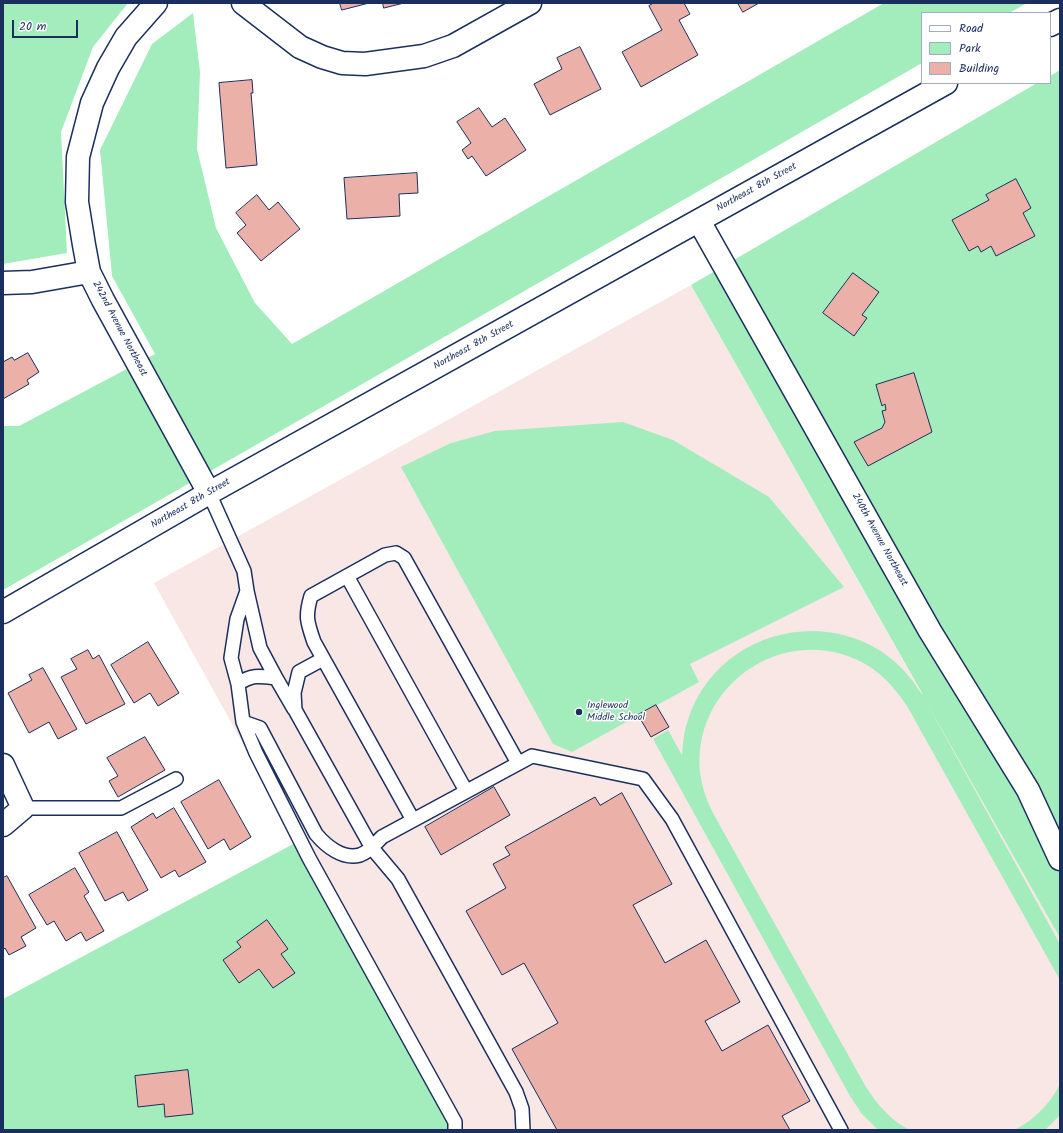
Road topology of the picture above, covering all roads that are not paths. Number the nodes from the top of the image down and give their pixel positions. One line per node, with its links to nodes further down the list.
1 (156, 3): 8 (street, 242nd Avenue Northeast)
2 (243, 3): 3 (street)
3 (530, 3)
4 (1060, 20): 5 (street)
5 (1051, 24)
6 (944, 84): 7 (street, Northeast 8th Street)
7 (699, 220): 10 (street, Northeast 8th Street); 27 (street, 240th Avenue Northeast)
8 (89, 272): 9 (street); 10 (street, 242nd Avenue Northeast)
9 (3, 283)
10 (209, 493): 12 (lane); 13 (street, Northeast 8th Street)
11 (347, 576): 14 (lane); 19 (lane); 22 (lane)
12 (247, 591): 15 (lane); 16 (lane)
13 (3, 612)
14 (323, 659): 17 (lane); 24 (lane)
15 (276, 678): 16 (lane); 17 (lane)
16 (238, 684): 18 (lane)
17 (295, 710): 26 (lane)
18 (243, 722): 26 (lane); 28 (lane)
19 (518, 763): 22 (lane); 30 (lane)
20 (3, 765): 23 (street)
21 (176, 779): 23 (lane)
22 (466, 791): 24 (lane)
23 (23, 808): 25 (street)
24 (413, 820): 26 (lane)
25 (3, 825)
26 (372, 848): 29 (lane)
27 (1060, 859)
28 (455, 1130)
29 (523, 1130)
30 (841, 1130)

